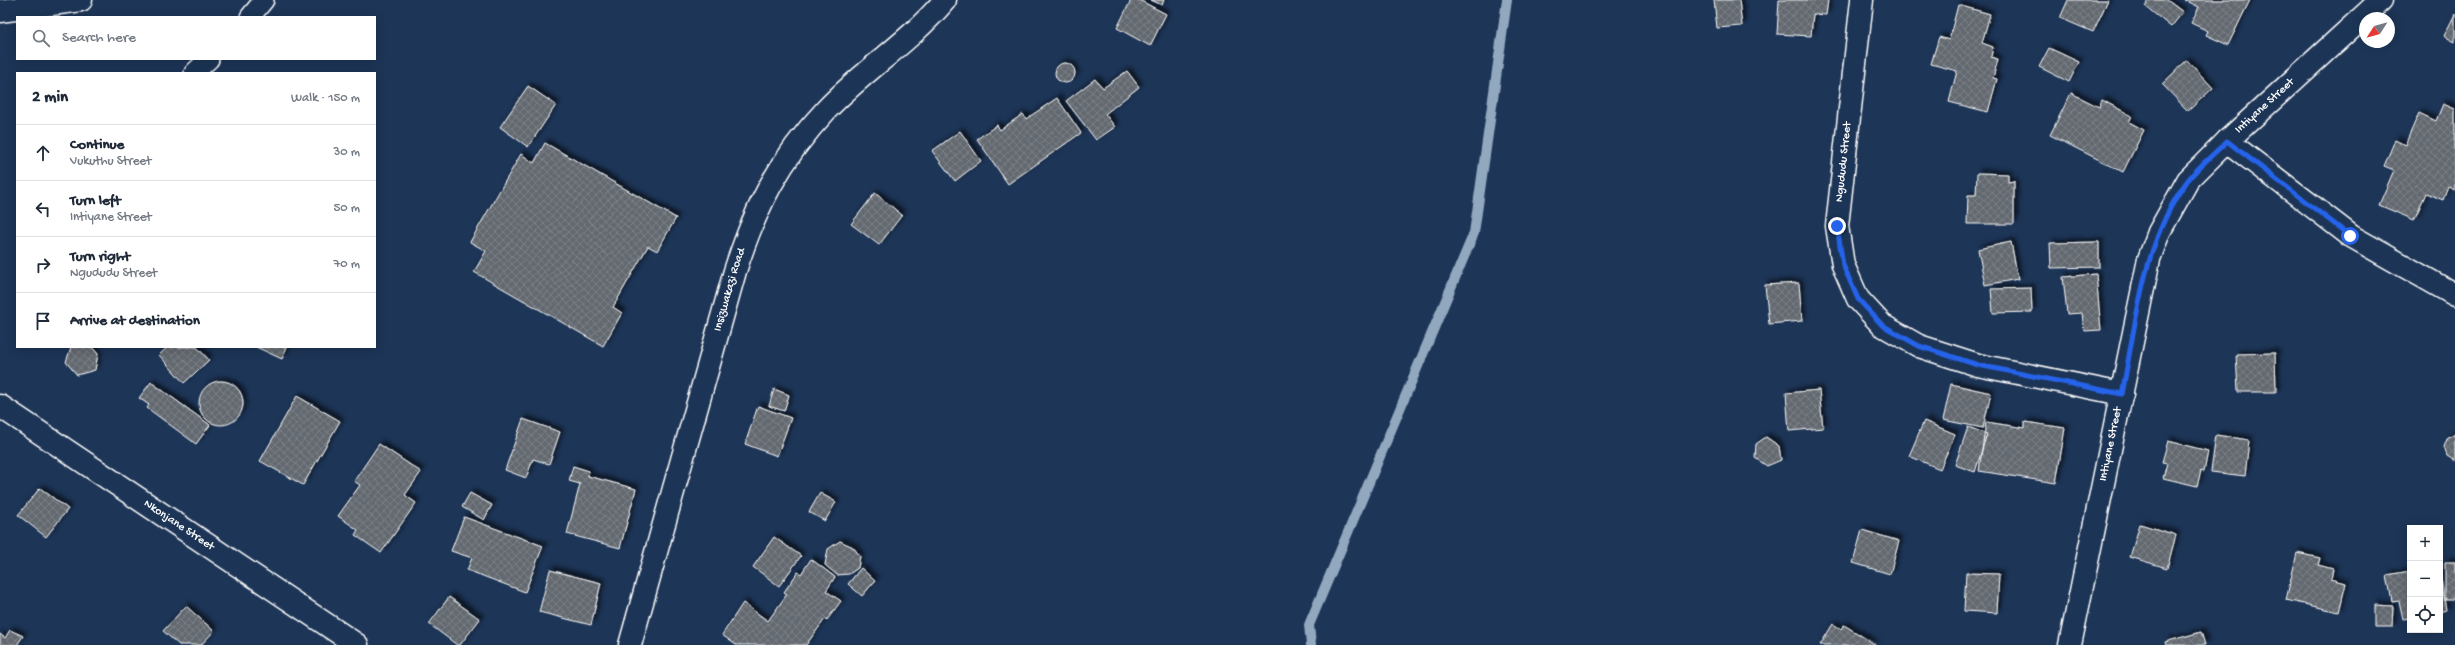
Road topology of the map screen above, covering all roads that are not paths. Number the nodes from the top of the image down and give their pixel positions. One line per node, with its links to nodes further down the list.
1 (81, 0): 6 (street)
2 (264, 0): 7 (lane)
3 (945, 0): 15 (street, Insizwakazi Road)
4 (1862, 0): 12 (street, Ngududu Street)
5 (2381, 0): 10 (street, Intiyane Street)
6 (0, 11)
7 (251, 16)
8 (208, 60): 9 (lane)
9 (195, 72)
10 (2227, 141): 11 (street); 12 (street, Intiyane Street)
11 (2455, 295)
12 (2122, 394): 16 (street, Intiyane Street)
13 (0, 406): 14 (street, Nkonjane Street)
14 (357, 645)
15 (630, 645)
16 (2070, 645)

